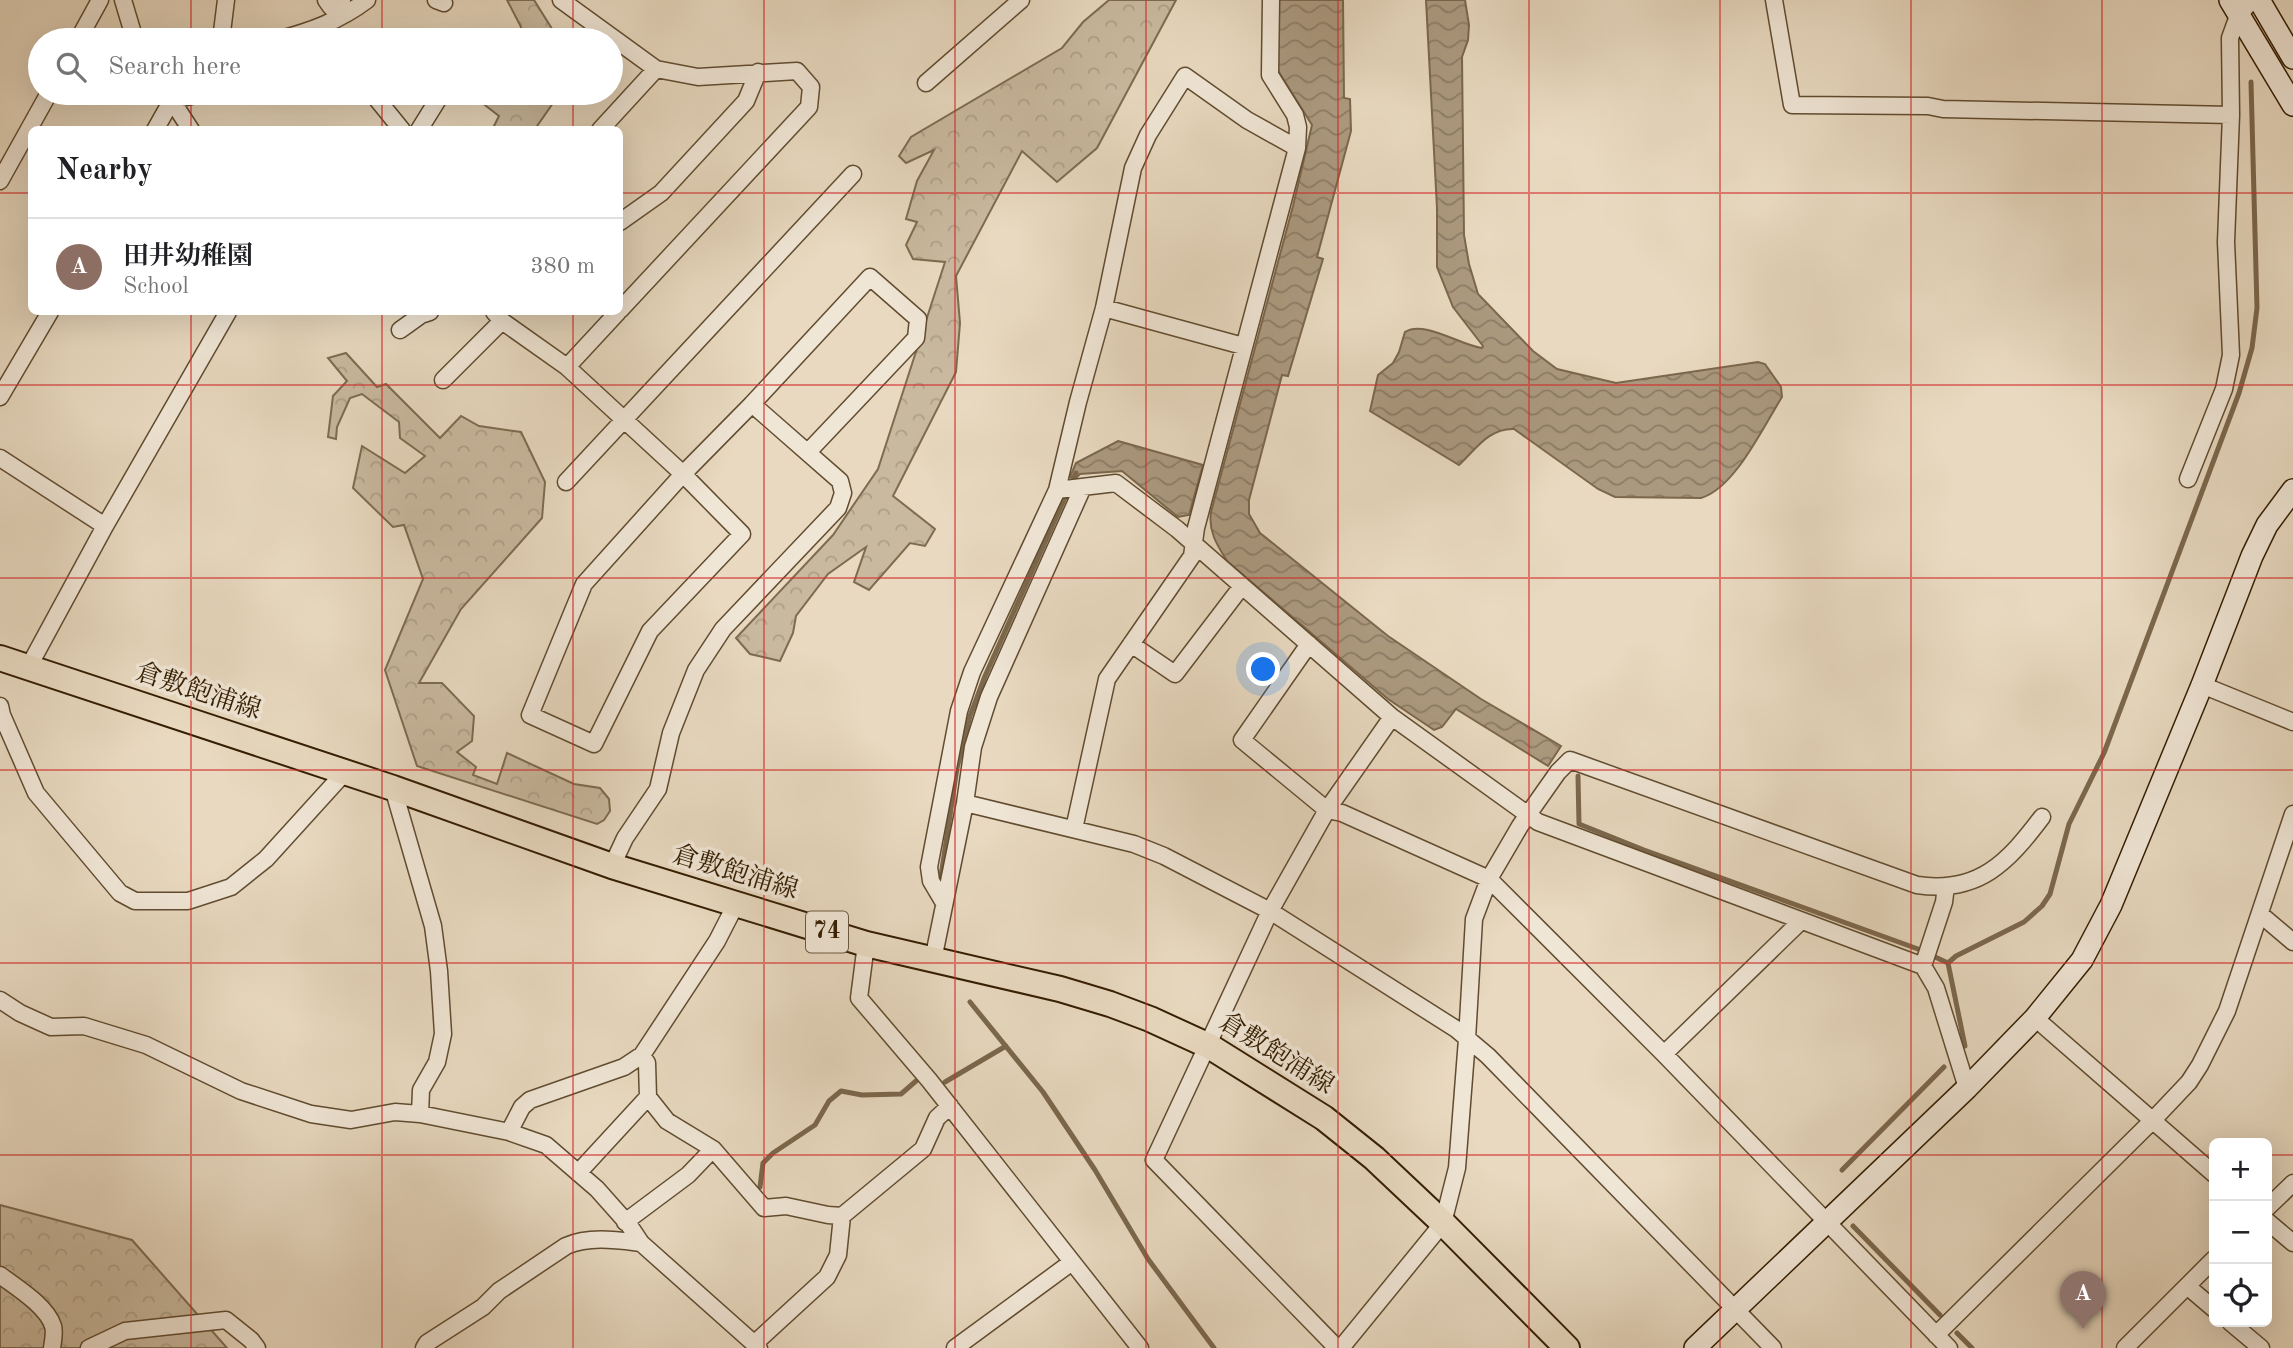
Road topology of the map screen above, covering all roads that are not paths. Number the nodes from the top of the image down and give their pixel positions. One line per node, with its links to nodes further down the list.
1 (100, 0): 14 (street)
2 (123, 0): 15 (street)
3 (226, 0): 16 (street)
4 (326, 0): 5 (street)
5 (342, 0)
6 (367, 0): 17 (street)
7 (561, 0): 18 (street)
8 (1021, 0): 23 (street)
9 (1271, 0): 40 (street)
10 (1774, 0): 32 (street)
11 (2252, 0): 13 (street)
12 (2259, 0): 20 (street)
13 (2234, 8): 31 (street); 32 (street)
14 (85, 28)
15 (131, 28)
16 (222, 28)
17 (320, 28)
18 (600, 28)
19 (623, 45): 21 (street)
20 (2293, 58)
21 (656, 69): 22 (street); 29 (street)
22 (758, 72): 43 (street); 44 (street)
23 (926, 83)
24 (42, 105): 33 (street)
25 (165, 105): 34 (street)
26 (175, 105): 35 (street)
27 (382, 105): 36 (street)
28 (435, 105): 37 (street)
29 (623, 105)
30 (623, 105): 38 (street)
31 (2293, 105)
32 (2231, 116): 61 (street)
33 (31, 126)
34 (157, 126)
35 (188, 126)
36 (399, 126)
37 (421, 126)
38 (604, 126)
39 (28, 131): 42 (street)
40 (1297, 148): 45 (street); 52 (street)
41 (852, 174): 57 (street)
42 (0, 181)
43 (623, 220)
44 (623, 307)
45 (1104, 309): 52 (street); 63 (street)
46 (48, 315): 55 (street)
47 (226, 315): 65 (street)
48 (425, 315): 51 (street)
49 (615, 315): 53 (street)
50 (498, 316): 53 (street); 54 (street)
51 (400, 330)
52 (1244, 346): 66 (street)
53 (567, 367): 57 (street)
54 (443, 380)
55 (0, 397)
56 (752, 404): 58 (street); 58 (street); 60 (street)
57 (624, 420): 60 (street); 62 (street)
58 (808, 452): 84 (street)
59 (0, 458): 65 (street)
60 (683, 474): 60 (street)
61 (2188, 479)
62 (566, 482)
63 (1070, 489): 66 (street); 78 (street); 87 (street)
64 (2293, 490): 72 (street)
65 (105, 526): 71 (street)
66 (1194, 545): 67 (street); 68 (street)
67 (1242, 586): 68 (street); 69 (street)
68 (1131, 644): 83 (street)
69 (1309, 644): 74 (street); 79 (street)
70 (0, 658): 71 (main road, 倉敷飽浦線 / 74)
71 (28, 668): 76 (main road, 倉敷飽浦線 / 74)
72 (2202, 685): 75 (street); 97 (street)
73 (0, 706): 76 (street)
74 (1392, 716): 79 (street); 81 (street)
75 (2293, 722)
76 (345, 772): 77 (main road, 倉敷飽浦線 / 74)
77 (393, 788): 84 (main road, 倉敷飽浦線 / 74); 105 (street)
78 (965, 803): 83 (street); 87 (street)
79 (1327, 810): 85 (street); 89 (street)
80 (2293, 814): 90 (street)
81 (1527, 816): 85 (street); 86 (street); 91 (street)
82 (2042, 817): 86 (street)
83 (1074, 830): 89 (street)
84 (612, 866): 88 (main road, 倉敷飽浦線 / 74)
85 (1489, 879): 98 (street); 100 (street)
86 (1946, 887): 94 (street)
87 (944, 903): 95 (street)
88 (736, 904): 93 (main road, 倉敷飽浦線 / 74); 101 (street)
89 (1270, 911): 98 (street); 99 (street)
90 (2260, 914): 92 (street); 106 (street)
91 (1801, 921): 94 (street); 100 (street)
92 (2293, 942)
93 (866, 944): 95 (main road, 倉敷飽浦線 / 74); 104 (street)
94 (1926, 956): 102 (street)
95 (933, 960): 99 (main road, 倉敷飽浦線 / 74)
96 (0, 1000): 105 (street)
97 (2035, 1018): 102 (street); 106 (street)
98 (1468, 1039): 116 (street); 125 (street)
99 (1209, 1046): 116 (main road, 倉敷飽浦線 / 74); 135 (street)
100 (1664, 1054): 115 (street)
101 (642, 1055): 103 (street); 107 (street)
102 (1967, 1088): 115 (street)
103 (648, 1097): 108 (street); 110 (street)
104 (950, 1106): 113 (street); 120 (street)
105 (420, 1114): 107 (street)
106 (2153, 1120): 109 (street); 127 (street)
107 (509, 1132): 110 (street)
108 (713, 1149): 113 (street); 114 (street)
109 (2209, 1170)
110 (579, 1173): 114 (street)
111 (2293, 1183): 112 (street)
112 (2272, 1203)
113 (842, 1216): 128 (street)
114 (625, 1222): 118 (street)
115 (1826, 1222): 125 (street); 127 (street)
116 (1443, 1223): 135 (street); 136 (main road, 倉敷飽浦線 / 74)
117 (2272, 1225): 119 (street)
118 (640, 1243): 128 (street); 132 (street)
119 (2293, 1243)
120 (1072, 1262): 133 (street); 134 (street)
121 (2209, 1264): 123 (street)
122 (0, 1275): 129 (street)
123 (2187, 1286): 124 (street); 140 (street)
124 (2209, 1305)
125 (1734, 1309): 137 (street); 138 (street)
126 (2236, 1327): 141 (street)
127 (1936, 1335): 139 (street)
128 (757, 1346)
129 (52, 1348)
130 (89, 1348): 131 (street)
131 (257, 1348)
132 (424, 1348)
133 (955, 1348)
134 (1140, 1348)
135 (1339, 1348)
136 (1567, 1348)
137 (1695, 1348)
138 (1773, 1348)
139 (1949, 1348)
140 (2125, 1348)
141 (2261, 1348)

